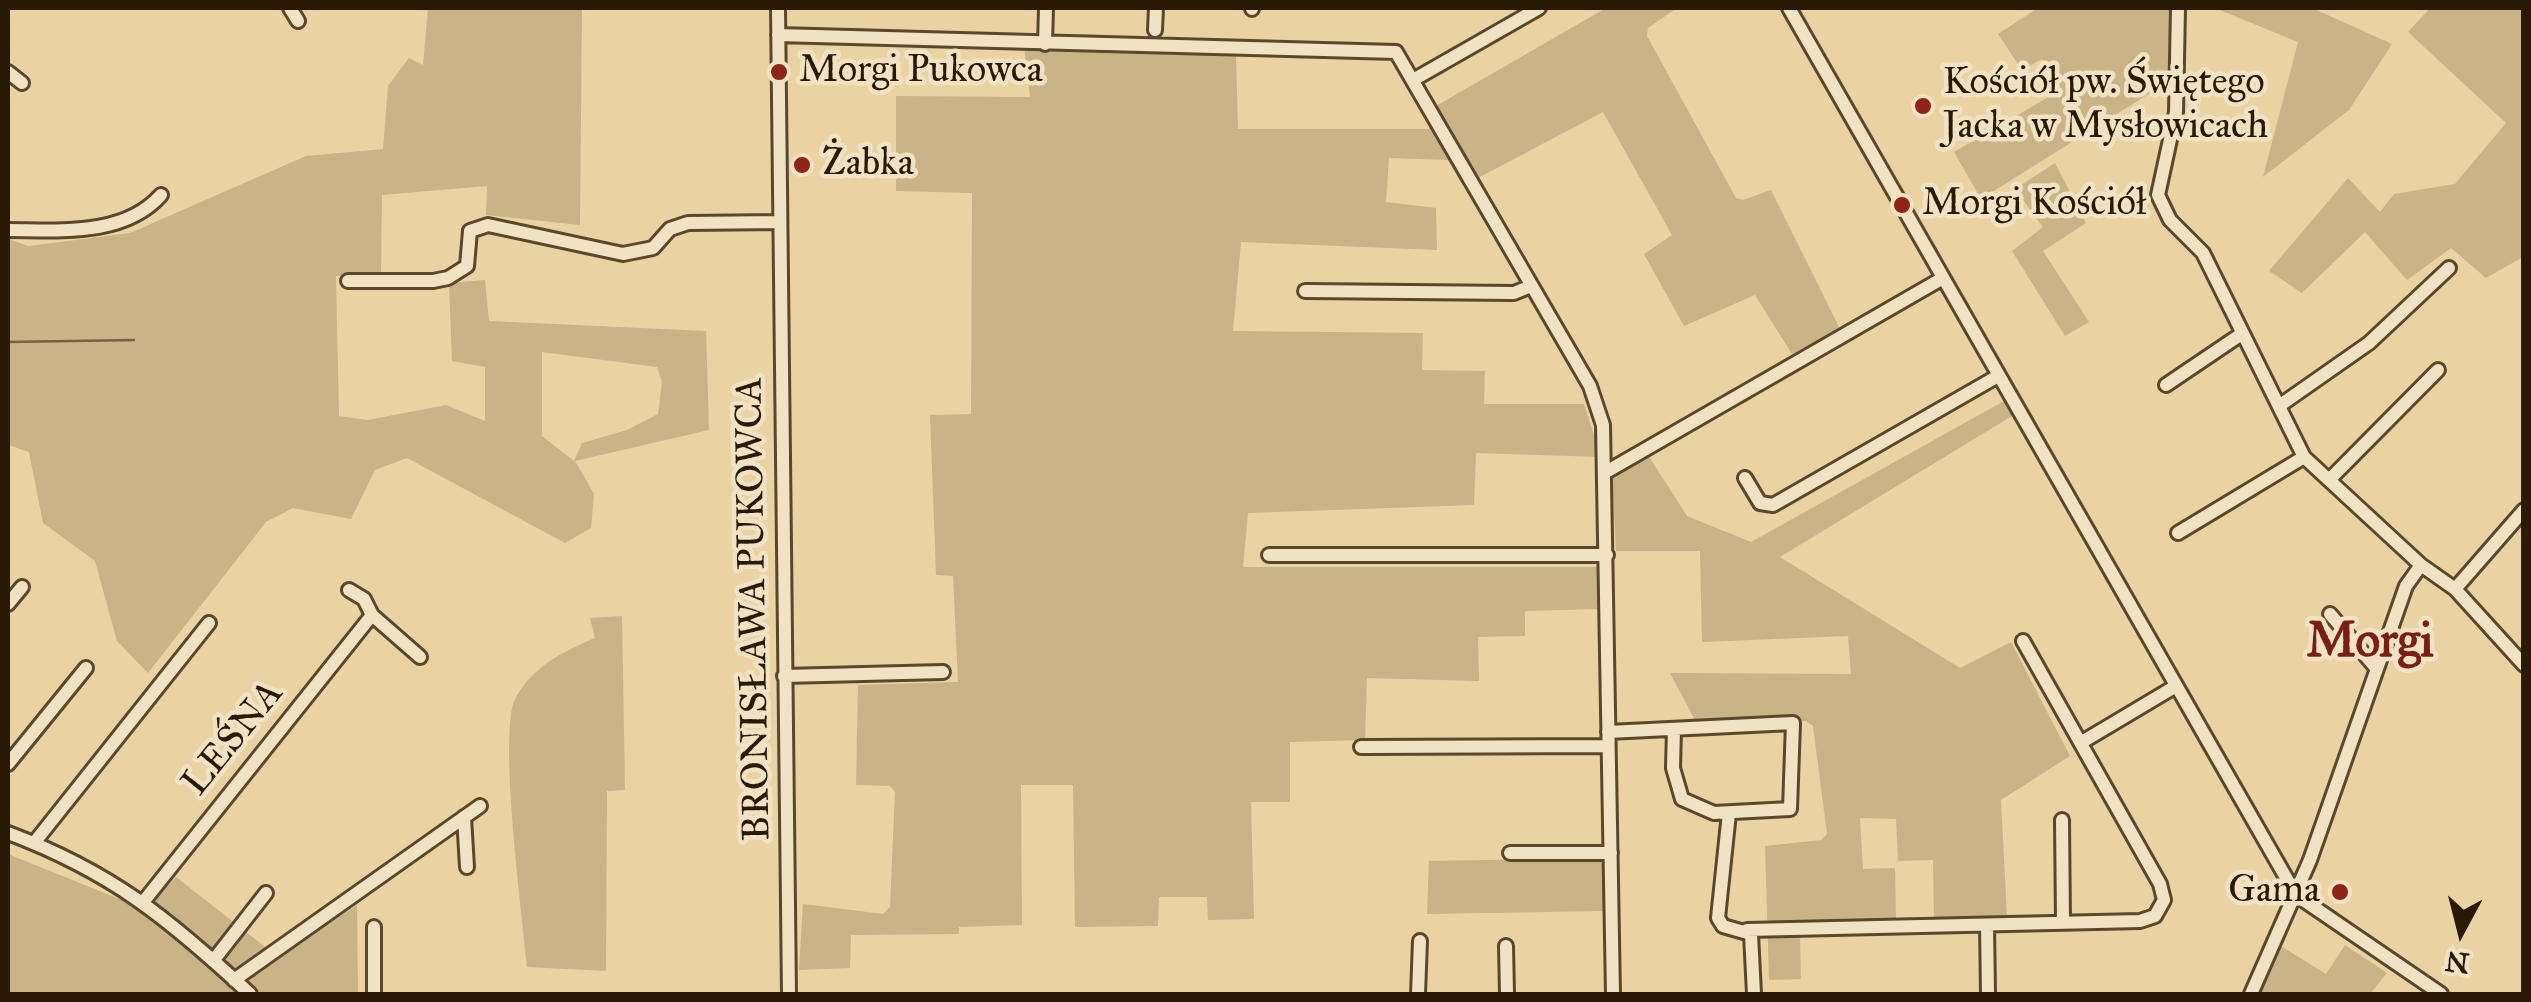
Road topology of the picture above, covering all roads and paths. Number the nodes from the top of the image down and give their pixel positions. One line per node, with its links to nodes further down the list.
1 (290, 8): 8 (street)
2 (778, 8): 10 (street, BRONISŁAWA PUKOWCA)
3 (1046, 8): 11 (street)
4 (1156, 8): 9 (street)
5 (1539, 8): 13 (street)
6 (1789, 8): 19 (street)
7 (2178, 8): 23 (street)
8 (298, 21)
9 (1155, 30)
10 (778, 35): 11 (street); 16 (street, BRONISŁAWA PUKOWCA)
11 (1045, 44): 13 (street)
12 (8, 72): 14 (street)
13 (1413, 80): 21 (street)
14 (22, 83)
15 (161, 195): 17 (street)
16 (780, 222): 20 (street); 50 (street, BRONISŁAWA PUKOWCA)
17 (8, 230)
18 (2448, 268): 27 (street)
19 (1943, 278): 25 (street); 29 (street)
20 (348, 281)
21 (1531, 286): 22 (street); 29 (street)
22 (1305, 291)
23 (2240, 335): 26 (street); 27 (street)
24 (2438, 370): 31 (street)
25 (1998, 376): 30 (street); 51 (street)
26 (2166, 384)
27 (2279, 406): 28 (street)
28 (2304, 457): 31 (street); 33 (street)
29 (1606, 472): 34 (street)
30 (1745, 478)
31 (2329, 480): 36 (street)
32 (2524, 510): 39 (street)
33 (2178, 533)
34 (1607, 555): 35 (street); 53 (street)
35 (1269, 556)
36 (2421, 565): 39 (street); 48 (street)
37 (22, 587): 40 (street)
38 (349, 590): 42 (street)
39 (2455, 590): 46 (street)
40 (8, 604)
41 (2330, 614): 48 (street)
42 (372, 615): 45 (street); 68 (street, LEŚNA)
43 (210, 622): 62 (street)
44 (2023, 641): 54 (street)
45 (420, 656)
46 (2524, 665)
47 (86, 668): 56 (street)
48 (2377, 670): 67 (street)
49 (943, 672): 50 (street)
50 (784, 676): 80 (street, BRONISŁAWA PUKOWCA)
51 (2176, 686): 54 (street); 67 (street)
52 (1674, 728): 53 (street); 58 (street); 58 (street)
53 (1608, 739): 55 (street); 64 (street)
54 (2082, 742): 69 (street)
55 (1360, 747)
56 (8, 764)
57 (480, 806): 59 (street)
58 (1728, 813): 72 (street)
59 (464, 817): 65 (street); 76 (street)
60 (2062, 820): 69 (street)
61 (8, 833): 62 (street)
62 (34, 843): 68 (street)
63 (1510, 853): 64 (street)
64 (1611, 853): 83 (street)
65 (466, 867)
66 (266, 893): 75 (street)
67 (2296, 894): 77 (street); 86 (street)
68 (144, 901): 75 (street)
69 (2063, 922): 70 (street)
70 (1987, 925): 72 (street); 85 (street)
71 (374, 927): 79 (street)
72 (1746, 930): 84 (street)
73 (1420, 941): 81 (street)
74 (1506, 946): 82 (street)
75 (213, 961): 76 (street)
76 (234, 980): 78 (street)
77 (2419, 987): 87 (street)
78 (250, 994)
79 (374, 994)
80 (789, 994)
81 (1418, 994)
82 (1507, 994)
83 (1613, 994)
84 (1754, 994)
85 (1988, 994)
86 (2251, 994)
87 (2441, 994)

